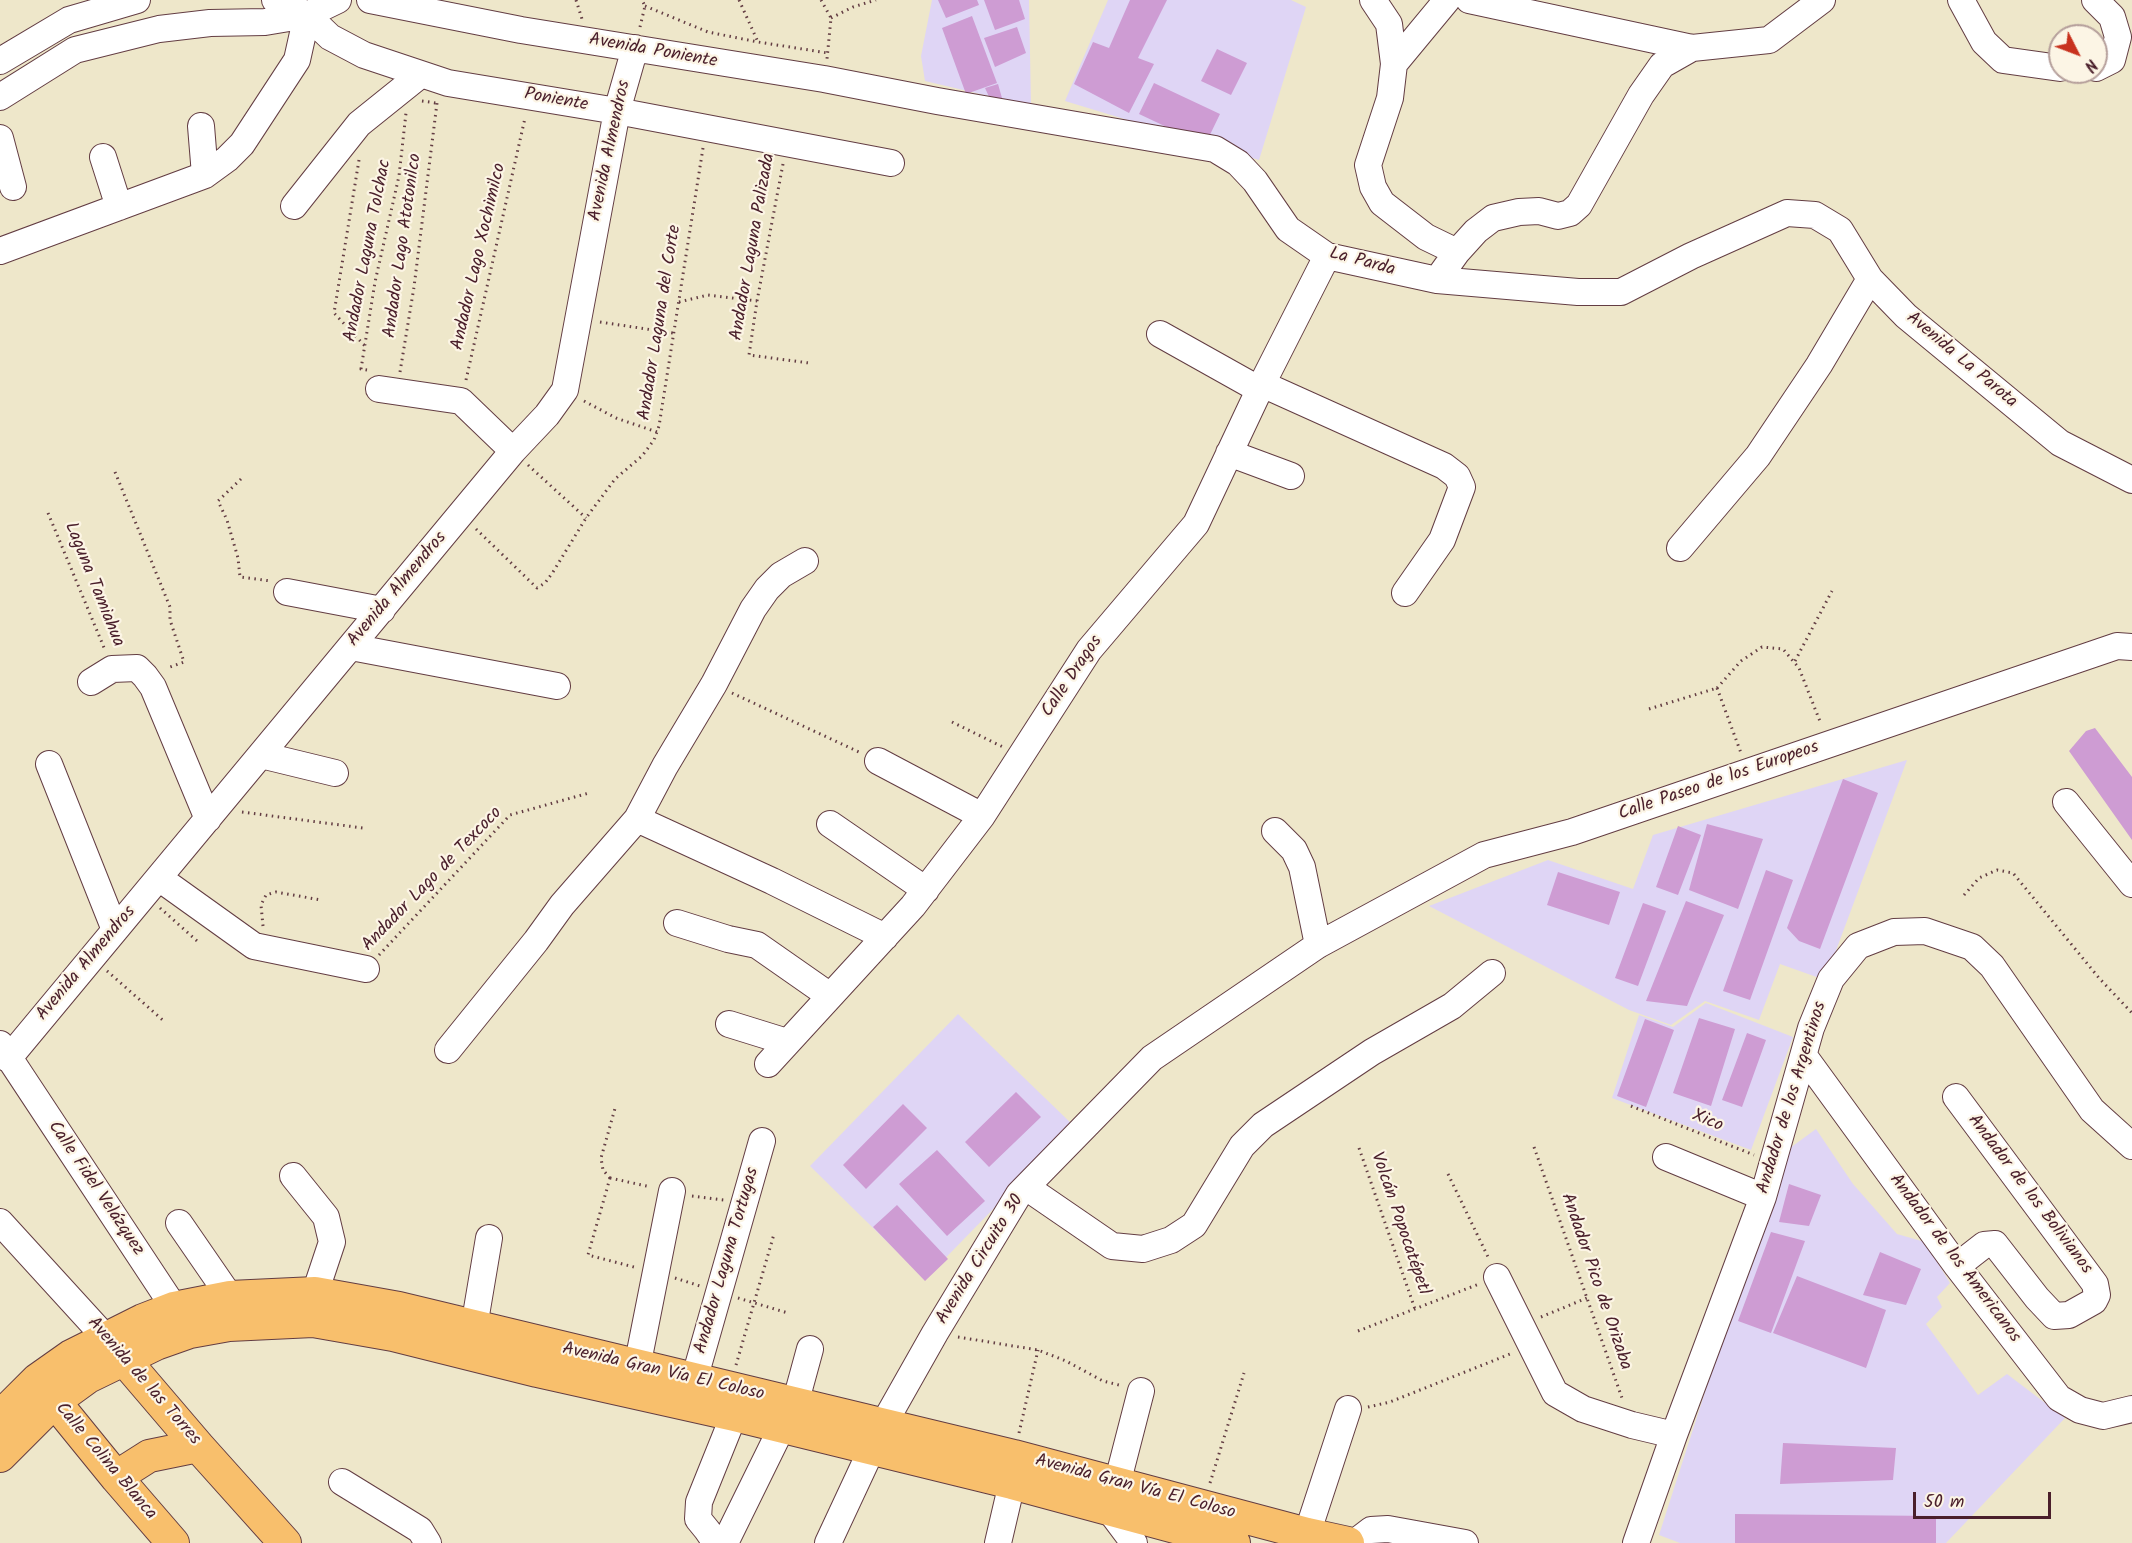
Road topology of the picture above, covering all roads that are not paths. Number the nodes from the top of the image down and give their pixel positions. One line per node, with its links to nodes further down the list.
1 (135, 0): 14 (street)
2 (275, 0): 11 (street)
3 (338, 0): 11 (street)
4 (370, 0): 12 (street, Avenida Poniente)
5 (1373, 0): 16 (street)
6 (1447, 0): 16 (street)
7 (1469, 0): 13 (street)
8 (1821, 0): 13 (street)
9 (1961, 0): 17 (street)
10 (2095, 0): 15 (street)
11 (307, 15): 18 (street, Poniente); 19 (street); 26 (street)
12 (635, 48): 20 (street, Avenida Poniente); 21 (street, Avenida Almendros)
13 (1692, 48): 32 (street)
14 (0, 61)
15 (2108, 62)
16 (1394, 64): 32 (street)
17 (2048, 67)
18 (420, 75): 21 (street, Poniente); 28 (street)
19 (0, 97)
20 (937, 101): 33 (street, La Parda)
21 (617, 111): 25 (street, Poniente); 39 (street, Avenida Almendros)
22 (201, 126): 26 (street)
23 (0, 138): 27 (street)
24 (103, 157): 29 (street)
25 (891, 163)
26 (205, 175): 29 (street)
27 (13, 187)
28 (294, 206)
29 (119, 207): 31 (street)
30 (1815, 215): 34 (street, Avenida La Parota); 35 (street, La Parda)
31 (0, 251)
32 (1456, 252): 35 (street)
33 (1327, 256): 35 (street, La Parda); 37 (street, Calle Dragos)
34 (1870, 279): 42 (street, Avenida La Parota); 43 (street)
35 (1437, 280)
36 (1160, 334): 37 (street)
37 (1261, 387): 40 (street, Calle Dragos); 46 (street)
38 (387, 390): 39 (street)
39 (513, 451): 47 (street, Avenida Almendros)
40 (1229, 453): 41 (street); 58 (street, Calle Dragos)
41 (1291, 476)
42 (2132, 480)
43 (1680, 548)
44 (805, 561): 59 (street)
45 (287, 592): 47 (street)
46 (1405, 593)
47 (382, 610): 48 (street, Avenida Almendros)
48 (351, 647): 51 (street); 52 (street, Avenida Almendros)
49 (2132, 647): 68 (street, Calle Paseo de los Europeos)
50 (101, 675): 57 (street)
51 (558, 686)
52 (261, 755): 55 (street); 57 (street, Avenida Almendros)
53 (878, 761): 58 (street)
54 (49, 764): 66 (street)
55 (335, 773)
56 (2066, 802): 62 (street)
57 (212, 814): 63 (street, Avenida Almendros)
58 (982, 816): 64 (street, Calle Dragos)
59 (638, 819): 67 (street); 74 (street)
60 (830, 824): 64 (street)
61 (1275, 831): 68 (street)
62 (2132, 884)
63 (152, 887): 66 (street, Avenida Almendros); 69 (street)
64 (926, 890): 67 (street, Calle Dragos)
65 (677, 924): 71 (street)
66 (115, 930): 75 (street, Avenida Almendros)
67 (885, 937): 71 (street, Calle Dragos)
68 (1318, 945): 83 (street, Avenida Circuito 30)
69 (366, 969)
70 (1492, 973): 83 (street)
71 (830, 996): 73 (street, Calle Dragos)
72 (729, 1024): 73 (street)
73 (788, 1042): 77 (street, Calle Dragos)
74 (448, 1050)
75 (4, 1052): 93 (street, Calle Fidel Velázquez)
76 (1804, 1056): 80 (street, Andador de los Argentinos); 85 (street, Andador de los Argentinos); 89 (street, Andador de los Americanos)
77 (768, 1064)
78 (1956, 1097): 89 (street, Andador de los Bolivianos)
79 (762, 1141): 98 (street, Andador Laguna Tortugas)
80 (2132, 1146)
81 (1666, 1156): 85 (street)
82 (293, 1176): 91 (street)
83 (1026, 1187): 107 (street, Avenida Circuito 30)
84 (672, 1191): 97 (street)
85 (1763, 1197): 106 (street, Andador de los Argentinos)
86 (0, 1222): 95 (street, Avenida de las Torres)
87 (179, 1223): 92 (street)
88 (489, 1238): 94 (street)
89 (1957, 1266): 103 (street, Andador de los Americanos)
90 (1497, 1277): 106 (street)
91 (315, 1293): 92 (main road, Avenida Gran Vía El Coloso); 94 (main road, Avenida Gran Vía El Coloso)
92 (230, 1297): 93 (main road, Avenida Gran Vía El Coloso)
93 (182, 1320): 95 (main road, Avenida Gran Vía El Coloso); 101 (main road, Avenida Gran Vía El Coloso)
94 (474, 1327): 97 (main road, Avenida Gran Vía El Coloso)
95 (114, 1348): 99 (main road, Avenida Gran Vía El Coloso); 108 (main road, Avenida de las Torres)
96 (810, 1349): 104 (street)
97 (637, 1367): 98 (main road, Avenida Gran Vía El Coloso)
98 (694, 1380): 101 (main road, Avenida Gran Vía El Coloso)
99 (46, 1391): 105 (main road, Avenida Gran Vía El Coloso); 109 (main road, Avenida Gran Vía El Coloso); 111 (main road, Calle Colina Blanca)
100 (1141, 1391): 113 (street)
101 (731, 1402): 104 (main road, Avenida Gran Vía El Coloso); 118 (street)
102 (1348, 1409): 114 (street)
103 (2132, 1409)
104 (789, 1415): 107 (main road, Avenida Gran Vía El Coloso); 119 (street)
105 (0, 1417)
106 (1674, 1435): 127 (street, Andador de los Argentinos)
107 (877, 1437): 110 (main road, Avenida Gran Vía El Coloso); 120 (street, Avenida Circuito 30)
108 (198, 1446): 111 (main road); 116 (main road, Avenida de las Torres)
109 (0, 1456)
110 (1013, 1470): 113 (main road, Avenida Gran Vía El Coloso); 121 (street)
111 (116, 1477): 115 (main road, Calle Colina Blanca)
112 (342, 1482): 117 (street)
113 (1113, 1497): 114 (main road, Avenida Gran Vía El Coloso); 122 (street); 123 (main road, Avenida Gran Vía El Coloso)
114 (1307, 1534): 124 (main road, Avenida Gran Vía El Coloso)
115 (173, 1543)
116 (285, 1543)
117 (428, 1543)
118 (716, 1543)
119 (725, 1543)
120 (828, 1543)
121 (998, 1543)
122 (1134, 1543)
123 (1234, 1543)
124 (1348, 1543)
125 (1354, 1543): 126 (street)
126 (1465, 1543)
127 (1636, 1543)

